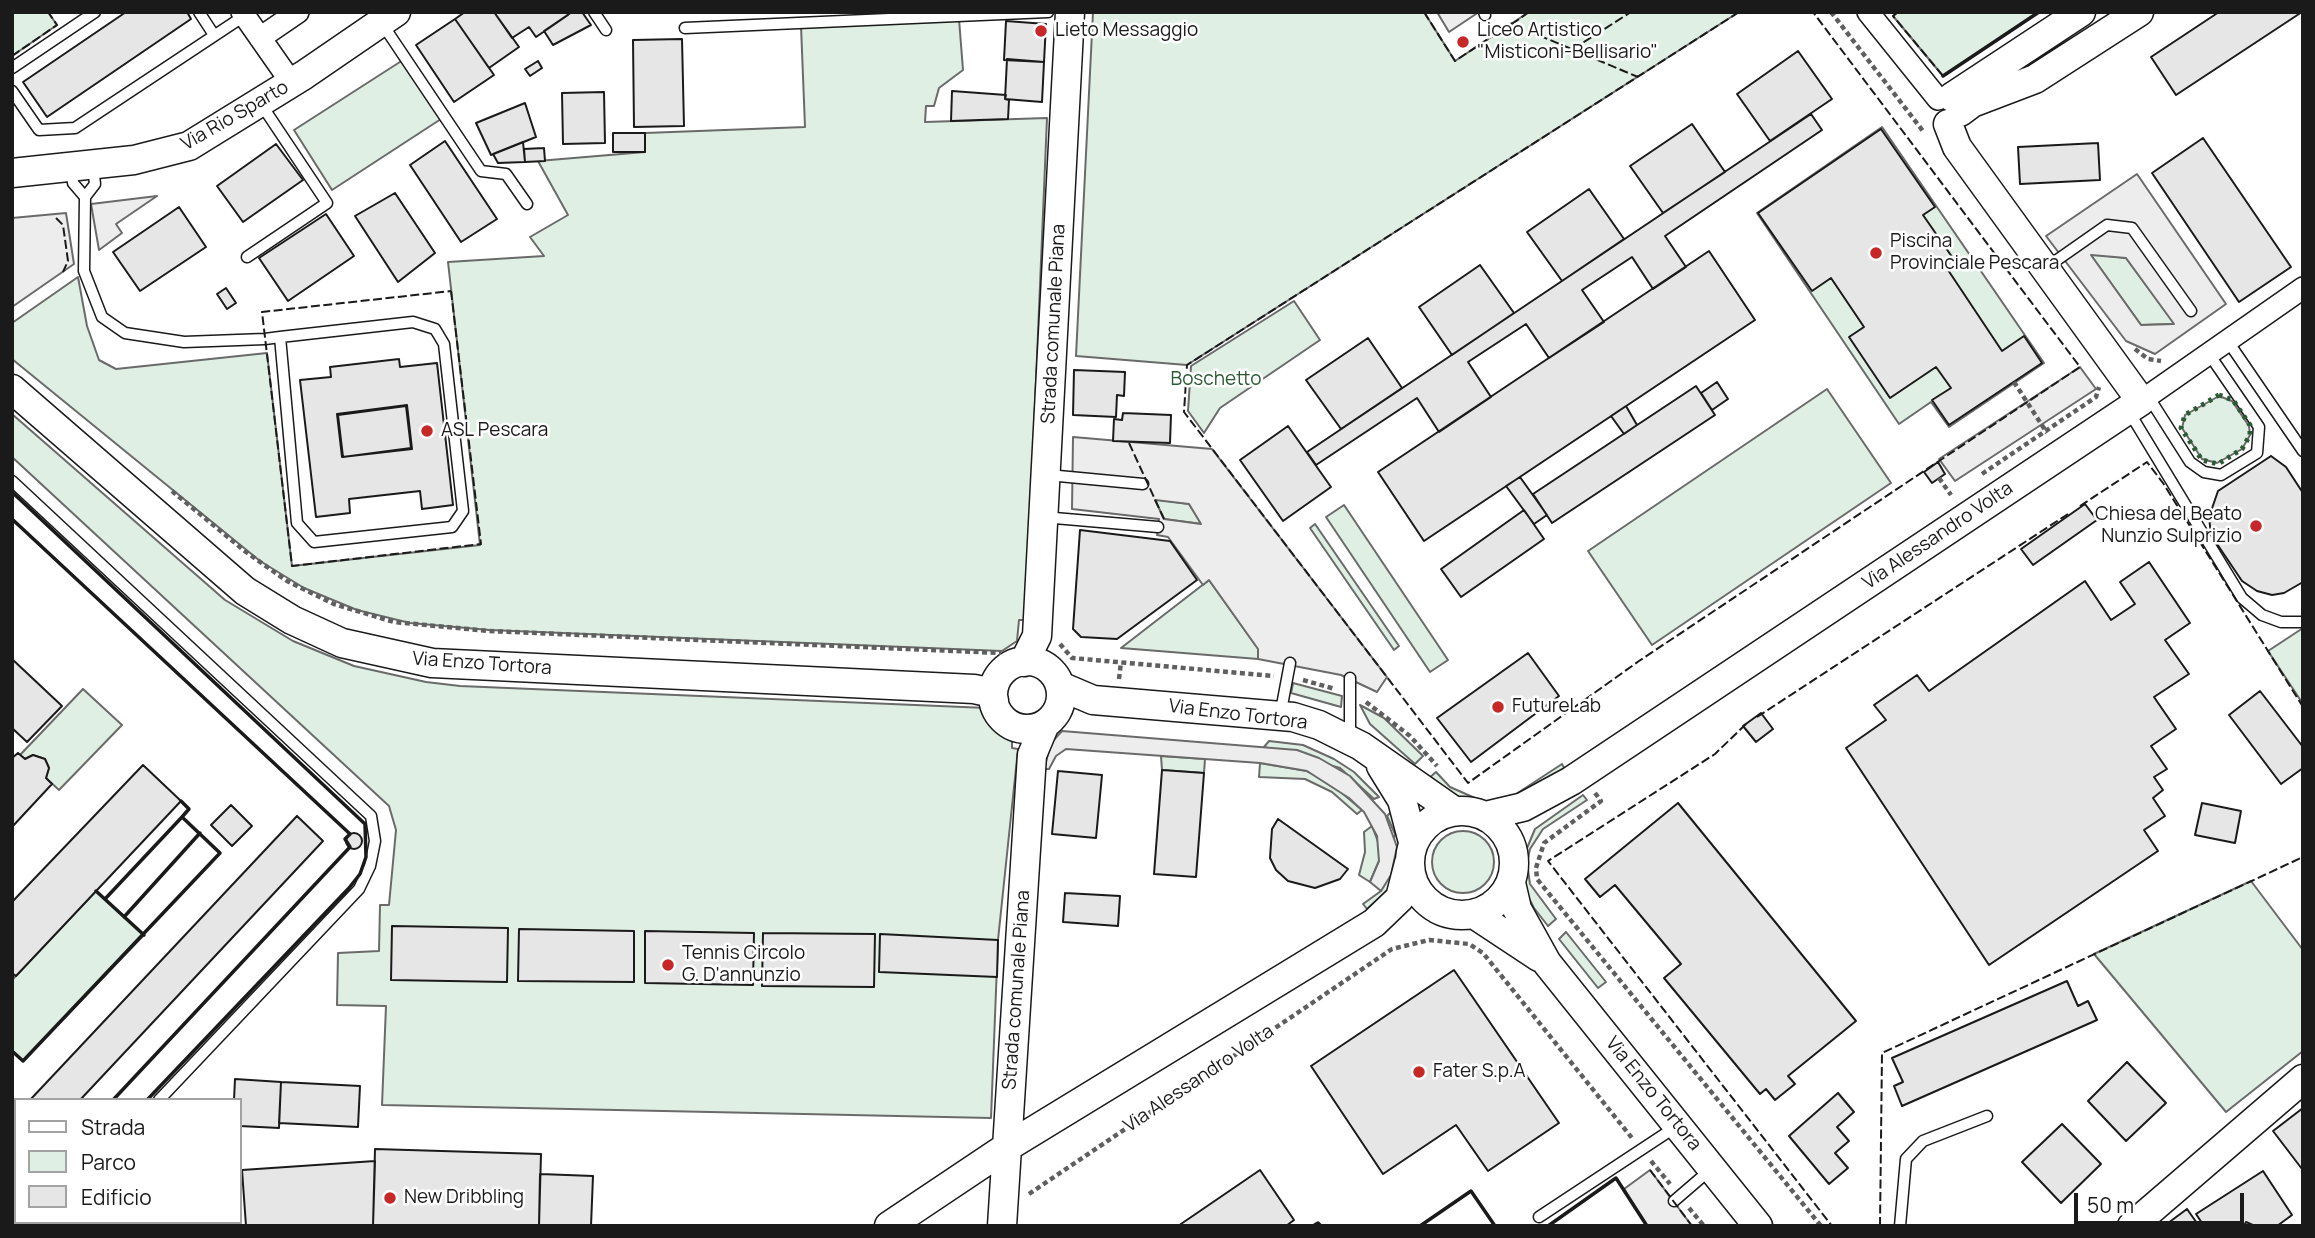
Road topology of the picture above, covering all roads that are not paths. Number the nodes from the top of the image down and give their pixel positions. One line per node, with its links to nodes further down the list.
1 (95, 12): 16 (lane)
2 (200, 12): 14 (lane)
3 (298, 12): 15 (street)
4 (594, 12): 13 (lane)
5 (1048, 12): 12 (lane)
6 (1070, 12): 35 (street, Strada comunale Piana)
7 (1868, 12): 20 (street)
8 (2081, 12): 20 (street)
9 (2139, 12): 20 (street)
10 (243, 14): 14 (lane); 15 (street)
11 (388, 17): 17 (street, Via Rio Sparto); 24 (lane)
12 (684, 28)
13 (606, 30)
14 (215, 35): 18 (lane)
15 (260, 38): 17 (street)
16 (12, 68)
17 (291, 82): 19 (street, Via Rio Sparto)
18 (12, 92)
19 (260, 102): 21 (street, Via Rio Sparto); 25 (lane)
20 (1949, 108): 26 (street)
21 (83, 166): 22 (street, Via Rio Sparto); 23 (lane); 23 (lane)
22 (12, 173)
23 (85, 197): 29 (lane)
24 (527, 204)
25 (247, 257)
26 (2045, 269): 28 (lane); 33 (street)
27 (2303, 288): 30 (street, Via Alessandro Volta)
28 (2191, 311)
29 (280, 337): 29 (lane)
30 (2227, 340): 31 (street, Via Alessandro Volta); 34 (lane)
31 (2208, 354): 33 (street, Via Alessandro Volta); 33 (lane)
32 (12, 389): 43 (street, Via Enzo Tortora)
33 (2139, 402): 40 (lane); 48 (street, Via Alessandro Volta)
34 (2303, 451)
35 (1045, 475): 37 (lane); 38 (street, Strada comunale Piana)
36 (12, 481): 58 (lane)
37 (1143, 484)
38 (1043, 517): 39 (lane); 44 (street, Strada comunale Piana)
39 (1158, 527)
40 (2303, 622)
41 (1290, 663): 45 (lane)
42 (1350, 678): 46 (lane)
43 (997, 688): 44 (street); 44 (street)
44 (1038, 690): 45 (street, Via Enzo Tortora); 61 (street, Strada comunale Piana)
45 (1280, 716): 46 (street, Via Enzo Tortora)
46 (1350, 738): 47 (street, Via Enzo Tortora)
47 (1373, 756): 49 (street, Via Enzo Tortora); 51 (street, Via Enzo Tortora)
48 (1582, 785): 50 (street, Via Alessandro Volta); 52 (street, Via Alessandro Volta)
49 (1454, 811): 50 (street); 51 (street)
50 (1485, 816): 52 (street)
51 (1411, 853): 53 (street); 55 (street, Via Alessandro Volta)
52 (1513, 870): 54 (street); 56 (street, Via Enzo Tortora)
53 (1438, 909): 54 (street); 55 (street, Via Alessandro Volta)
54 (1474, 914): 56 (street, Via Enzo Tortora)
55 (1374, 923): 61 (street, Via Alessandro Volta)
56 (1547, 963): 60 (street, Via Enzo Tortora)
57 (2303, 1079): 69 (street)
58 (161, 1098)
59 (1987, 1116): 68 (lane)
60 (1678, 1126): 62 (street, Via Enzo Tortora); 64 (lane)
61 (1007, 1147): 65 (street, Via Alessandro Volta); 66 (street, Strada comunale Piana)
62 (1712, 1168): 63 (lane); 67 (street, Via Enzo Tortora)
63 (1676, 1199)
64 (1539, 1217)
65 (889, 1226)
66 (1002, 1226)
67 (1758, 1226)
68 (1900, 1226)
69 (2132, 1226)

